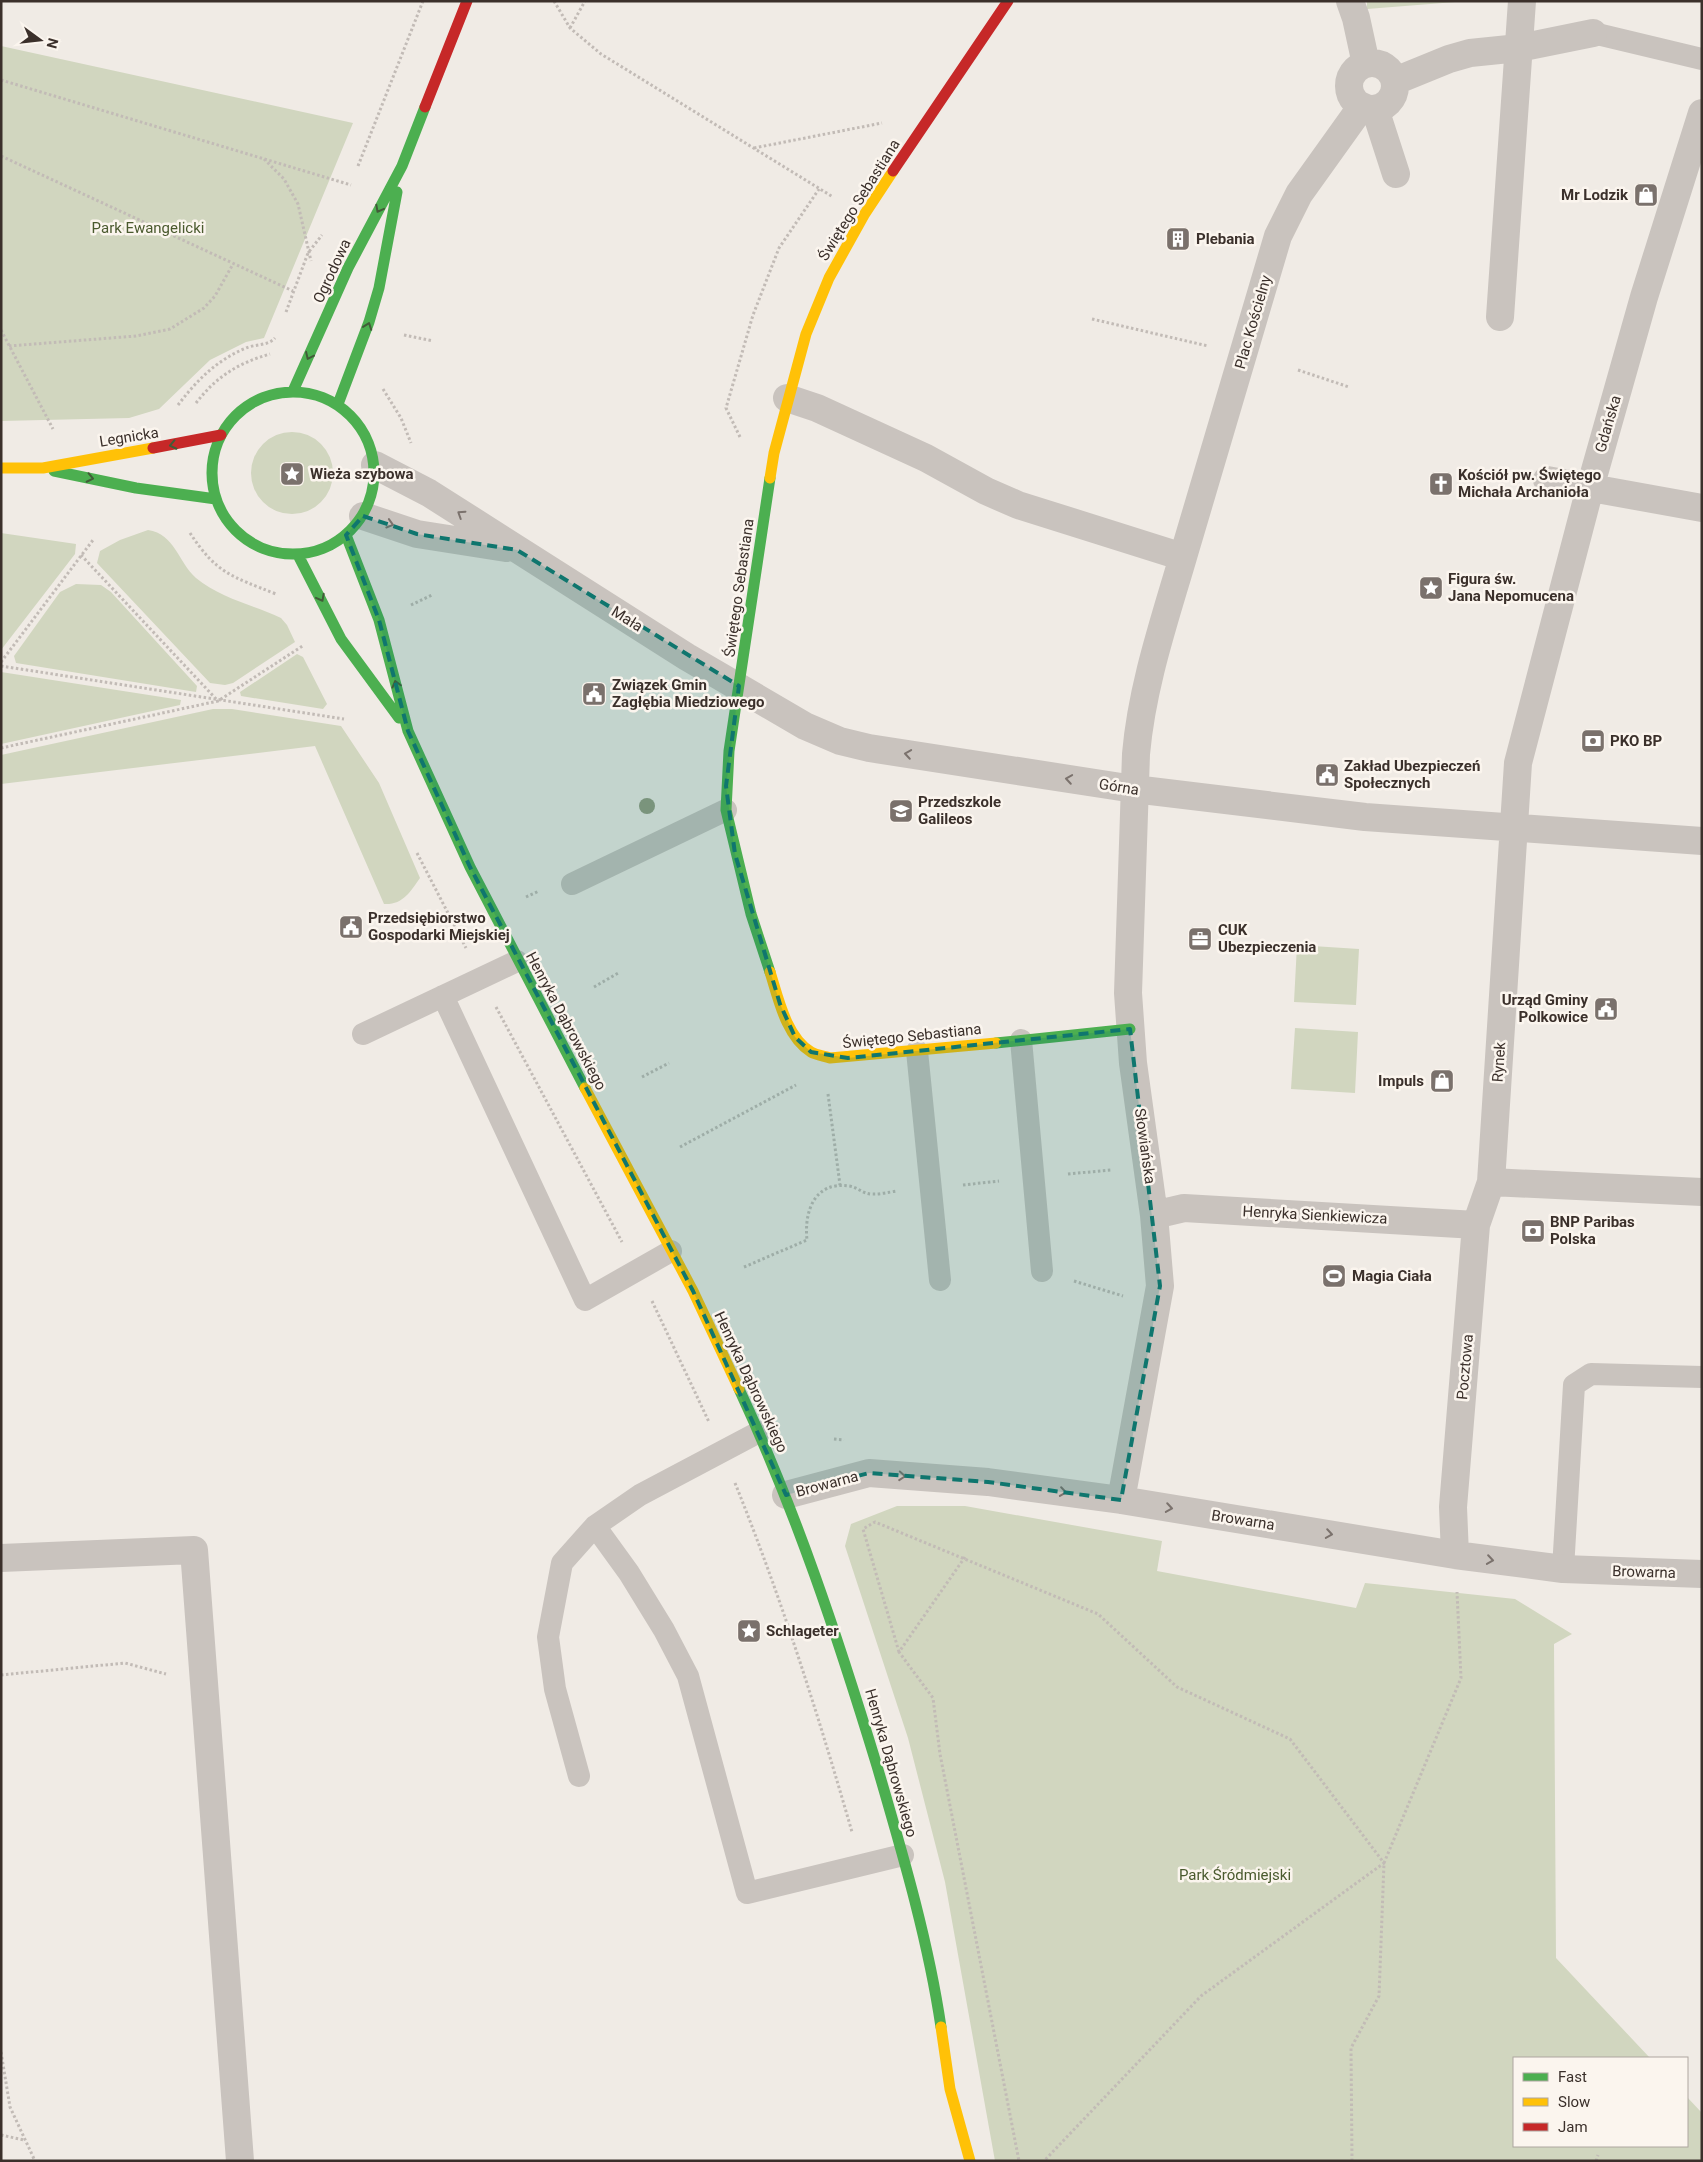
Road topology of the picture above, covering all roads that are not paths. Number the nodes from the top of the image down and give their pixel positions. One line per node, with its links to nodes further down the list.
1 (467, 1): 12 (street, Ogrodowa)
2 (1008, 1): 16 (street, Świętego Sebastiana)
3 (1350, 1): 8 (street)
4 (1522, 1): 6 (street)
5 (1593, 33): 6 (street); 7 (lane)
6 (1519, 48): 9 (street); 14 (street)
7 (1702, 59)
8 (1366, 64): 9 (street); 10 (street)
9 (1395, 82): 10 (street)
10 (1368, 107): 13 (street); 29 (street, Plac Kościelny)
11 (1702, 113): 23 (street, Gdańska)
12 (402, 166): 15 (street, Ogrodowa, one-way to 15); 17 (street, Ogrodowa, one-way to 12)
13 (1396, 174)
14 (1500, 316)
15 (293, 391): 17 (street); 18 (street)
16 (787, 398): 29 (street); 30 (street, Świętego Sebastiana)
17 (338, 404): 19 (street)
18 (221, 435): 21 (street, Legnicka, one-way to 21); 24 (street)
19 (375, 465): 26 (street); 27 (street, Mała, one-way to 19)
20 (1, 468): 21 (street, Legnicka)
21 (43, 468): 24 (street, Legnicka, one-way to 24)
22 (1547, 480): 23 (street)
23 (1590, 488): 25 (street); 34 (street, Gdańska)
24 (216, 499): 28 (street)
25 (1702, 508)
26 (354, 525): 27 (street, Mała, one-way to 27); 28 (street); 31 (street, Henryka Dąbrowskiego, one-way to 26)
27 (517, 550): 30 (street, Mała)
28 (298, 555): 31 (street, Henryka Dąbrowskiego, one-way to 31)
29 (1183, 558): 32 (street, Plac Kościelny)
30 (739, 686): 32 (street, Górna, one-way to 30); 33 (street, Świętego Sebastiana)
31 (408, 731): 37 (street, Henryka Dąbrowskiego)
32 (1134, 789): 34 (street, Górna); 39 (street, Słowiańska)
33 (726, 810): 36 (lane); 42 (street, Świętego Sebastiana)
34 (1516, 827): 35 (street); 43 (street, Rynek)
35 (1702, 841)
36 (572, 884)
37 (517, 961): 38 (lane); 47 (street, Henryka Dąbrowskiego)
38 (443, 996): 40 (lane); 47 (lane)
39 (1130, 1029): 41 (street, Świętego Sebastiana); 45 (street, Słowiańska)
40 (363, 1034)
41 (1021, 1040): 42 (street, Świętego Sebastiana); 48 (lane)
42 (917, 1051): 49 (lane)
43 (1491, 1182): 44 (street); 46 (street, Pocztowa)
44 (1702, 1192)
45 (1154, 1215): 46 (street, Henryka Sienkiewicza); 53 (street, Słowiańska)
46 (1476, 1225): 55 (street, Pocztowa)
47 (671, 1251): 51 (street, Henryka Dąbrowskiego)
48 (1042, 1271)
49 (940, 1280)
50 (1702, 1377): 57 (lane)
51 (759, 1432): 52 (street, Henryka Dąbrowskiego); 54 (lane)
52 (786, 1496): 53 (street, Browarna, one-way to 53); 60 (street, Henryka Dąbrowskiego)
53 (1120, 1500): 55 (street, Browarna, one-way to 55)
54 (595, 1526): 59 (lane); 60 (lane)
55 (1455, 1555): 57 (street, Browarna, one-way to 57)
56 (1, 1558): 63 (street)
57 (1563, 1569): 58 (street, Browarna)
58 (1702, 1574)
59 (579, 1776)
60 (903, 1855): 61 (street, Henryka Dąbrowskiego)
61 (950, 2089): 62 (street, Henryka Dąbrowskiego); 64 (street, Henryka Dąbrowskiego)
62 (950, 2134)
63 (240, 2161)
64 (970, 2161)

